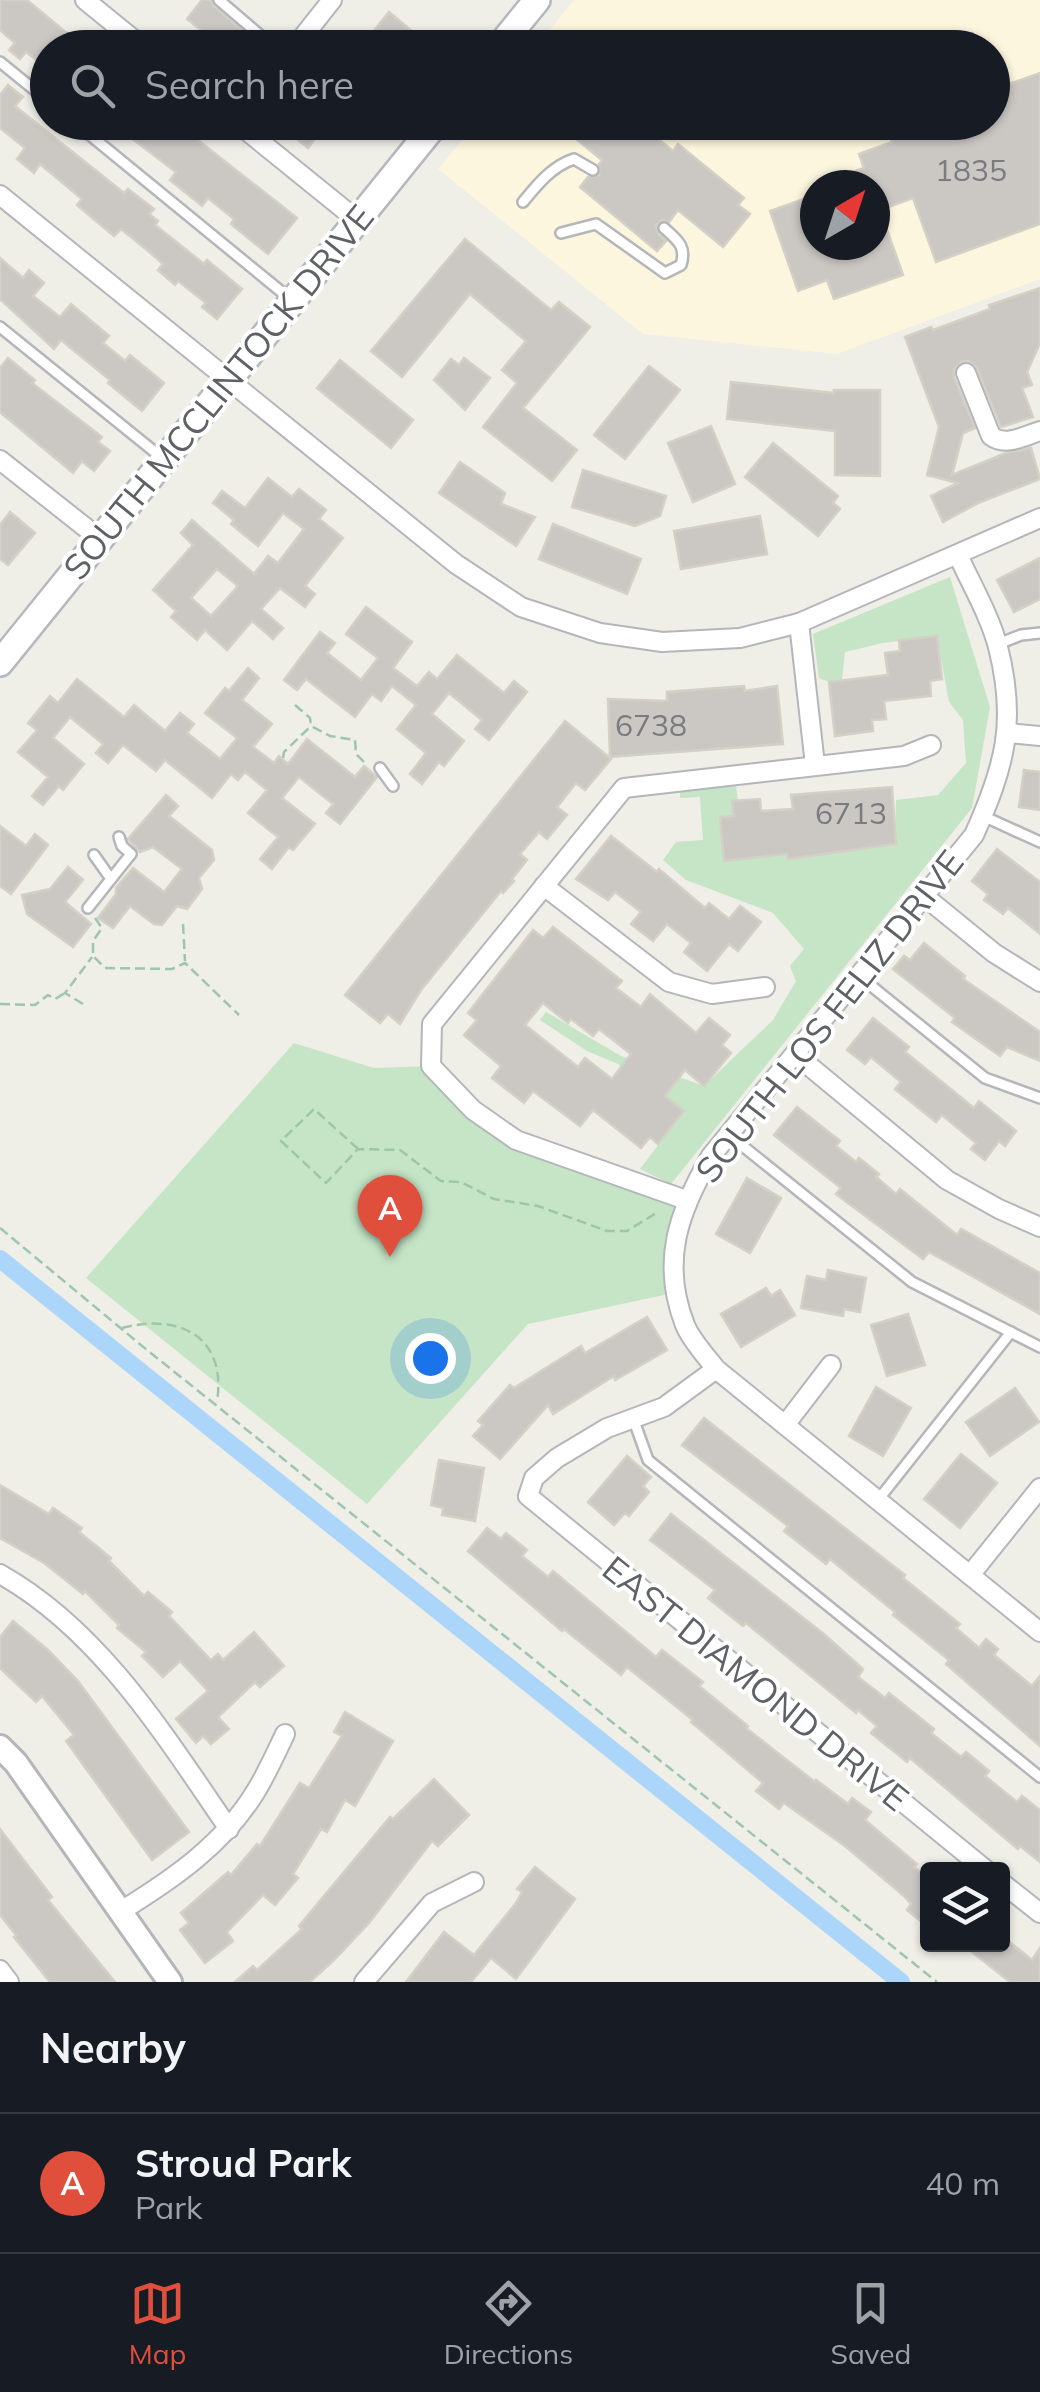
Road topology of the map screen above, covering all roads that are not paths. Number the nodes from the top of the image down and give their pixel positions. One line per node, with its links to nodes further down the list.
1 (85, 0): 5 (street)
2 (219, 0): 6 (lane)
3 (332, 0): 7 (street)
4 (537, 0): 8 (main road)
5 (122, 30)
6 (254, 30)
7 (308, 30)
8 (513, 30)
9 (0, 62): 10 (lane)
10 (30, 86)
11 (96, 140): 20 (lane)
12 (258, 140): 17 (street)
13 (422, 140): 17 (main road, SOUTH MCCLINTOCK DRIVE)
14 (594, 170): 16 (lane)
15 (0, 194): 23 (street)
16 (523, 202)
17 (357, 220): 20 (main road, SOUTH MCCLINTOCK DRIVE)
18 (664, 228): 19 (lane)
19 (560, 233)
20 (292, 300): 23 (main road, SOUTH MCCLINTOCK DRIVE)
21 (0, 326): 26 (lane)
22 (966, 373): 24 (street)
23 (229, 379): 26 (main road, SOUTH MCCLINTOCK DRIVE); 30 (street)
24 (1040, 431)
25 (0, 460): 28 (street)
26 (164, 460): 28 (main road, SOUTH MCCLINTOCK DRIVE)
27 (1040, 518): 29 (street)
28 (100, 539): 33 (main road, SOUTH MCCLINTOCK DRIVE)
29 (958, 554): 30 (street); 32 (street, SOUTH LOS FELIZ DRIVE)
30 (799, 623): 37 (street)
31 (1040, 633): 32 (lane)
32 (998, 644): 34 (street, SOUTH LOS FELIZ DRIVE)
33 (0, 663)
34 (1009, 733): 35 (street); 40 (street, SOUTH LOS FELIZ DRIVE)
35 (1040, 736)
36 (931, 745): 37 (street)
37 (814, 765): 45 (street)
38 (380, 768): 39 (lane)
39 (392, 786)
40 (982, 816): 42 (lane); 46 (street, SOUTH LOS FELIZ DRIVE)
41 (119, 837): 44 (lane)
42 (1040, 842)
43 (94, 855): 44 (lane)
44 (111, 880): 47 (lane)
45 (544, 886): 50 (street); 54 (street)
46 (924, 896): 48 (street, SOUTH LOS FELIZ DRIVE); 49 (street)
47 (88, 908)
48 (860, 976): 51 (street, SOUTH LOS FELIZ DRIVE); 52 (lane)
49 (1040, 982)
50 (765, 987)
51 (796, 1054): 53 (street, SOUTH LOS FELIZ DRIVE); 55 (street)
52 (1040, 1098)
53 (729, 1135): 54 (street, SOUTH LOS FELIZ DRIVE); 56 (lane)
54 (686, 1200): 59 (street, SOUTH LOS FELIZ DRIVE)
55 (1040, 1227)
56 (1012, 1332): 57 (lane); 63 (lane)
57 (1040, 1347)
58 (831, 1366): 61 (street)
59 (716, 1370): 60 (street); 61 (street, SOUTH LOS FELIZ DRIVE)
60 (633, 1418): 69 (lane); 71 (street, EAST DIAMOND DRIVE)
61 (785, 1425): 63 (street, SOUTH LOS FELIZ DRIVE)
62 (1040, 1488): 65 (street)
63 (878, 1500): 65 (street, SOUTH LOS FELIZ DRIVE)
64 (0, 1574): 70 (street)
65 (970, 1575): 66 (street, SOUTH LOS FELIZ DRIVE)
66 (1040, 1632)
67 (285, 1734): 70 (street)
68 (0, 1748): 74 (street)
69 (1040, 1776)
70 (229, 1828): 74 (street)
71 (976, 1862)
72 (474, 1882): 79 (street)
73 (1010, 1890): 75 (street)
74 (122, 1912): 78 (street)
75 (1040, 1914)
76 (0, 1970): 77 (street)
77 (9, 1982)
78 (170, 1982)
79 (364, 1982)

